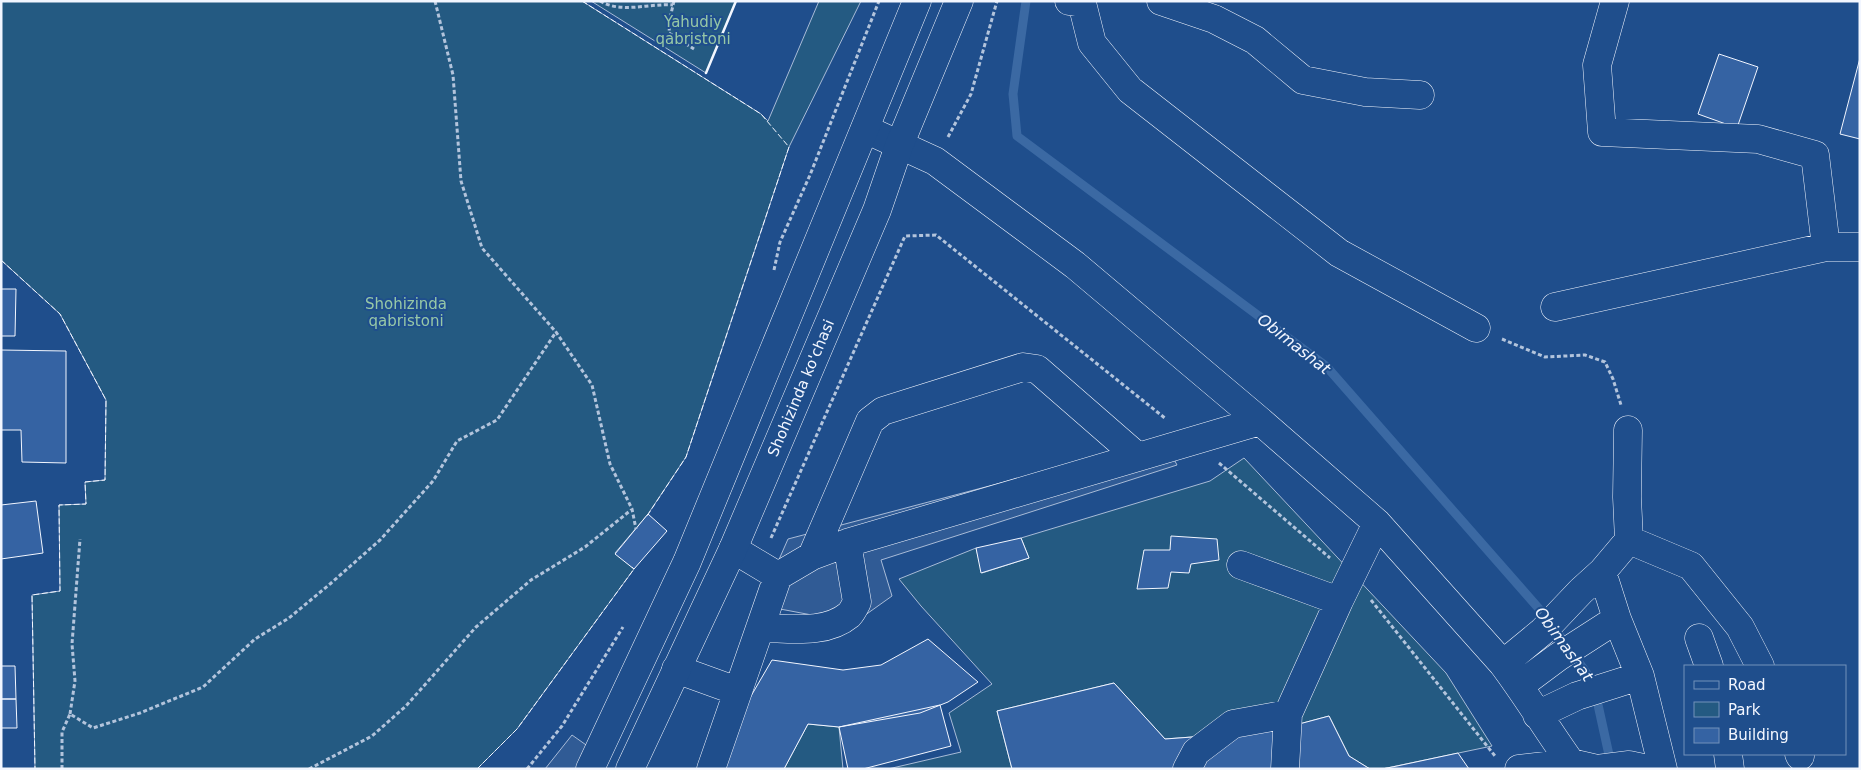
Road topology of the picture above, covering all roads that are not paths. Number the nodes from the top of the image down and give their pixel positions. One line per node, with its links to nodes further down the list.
1 (917, 1): 7 (street)
2 (959, 1): 8 (street, Shohizinda ko'chasi)
3 (1161, 1): 6 (street)
4 (1615, 1): 9 (street)
5 (1082, 2): 12 (street)
6 (1420, 95)
7 (864, 129): 8 (street); 40 (street)
8 (899, 146): 13 (street); 19 (street, Shohizinda ko'chasi)
9 (1826, 247): 10 (street); 11 (street)
10 (1860, 247)
11 (1556, 307)
12 (1476, 328)
13 (1260, 421): 15 (street); 16 (street)
14 (1628, 430): 17 (street)
15 (1138, 457): 18 (street); 20 (street)
16 (1377, 523): 24 (street); 28 (street)
17 (1629, 540): 22 (street); 30 (street)
18 (847, 543): 20 (street); 26 (street)
19 (733, 549): 23 (street); 31 (street, Shohizinda ko'chasi)
20 (812, 556): 23 (street)
21 (1241, 565): 24 (street)
22 (1602, 572): 25 (street); 28 (street)
23 (778, 576): 26 (street)
24 (1339, 601): 35 (street)
25 (1609, 624): 32 (street); 33 (street)
26 (760, 628): 34 (street)
27 (1699, 638): 29 (street)
28 (1503, 664): 33 (street)
29 (1709, 665)
30 (1759, 665)
31 (676, 669): 34 (street); 41 (street, Shohizinda ko'chasi)
32 (1629, 679): 36 (street); 47 (street)
33 (1519, 686): 36 (street)
34 (738, 692): 42 (street)
35 (1288, 714): 43 (street); 44 (street)
36 (1537, 715): 38 (street)
37 (1728, 755): 48 (street)
38 (1571, 766): 45 (street); 46 (street)
39 (1638, 767): 46 (street)
40 (590, 769)
41 (630, 769)
42 (711, 769)
43 (1187, 769)
44 (1286, 769)
45 (1519, 769)
46 (1597, 769)
47 (1663, 769)
48 (1730, 769)

